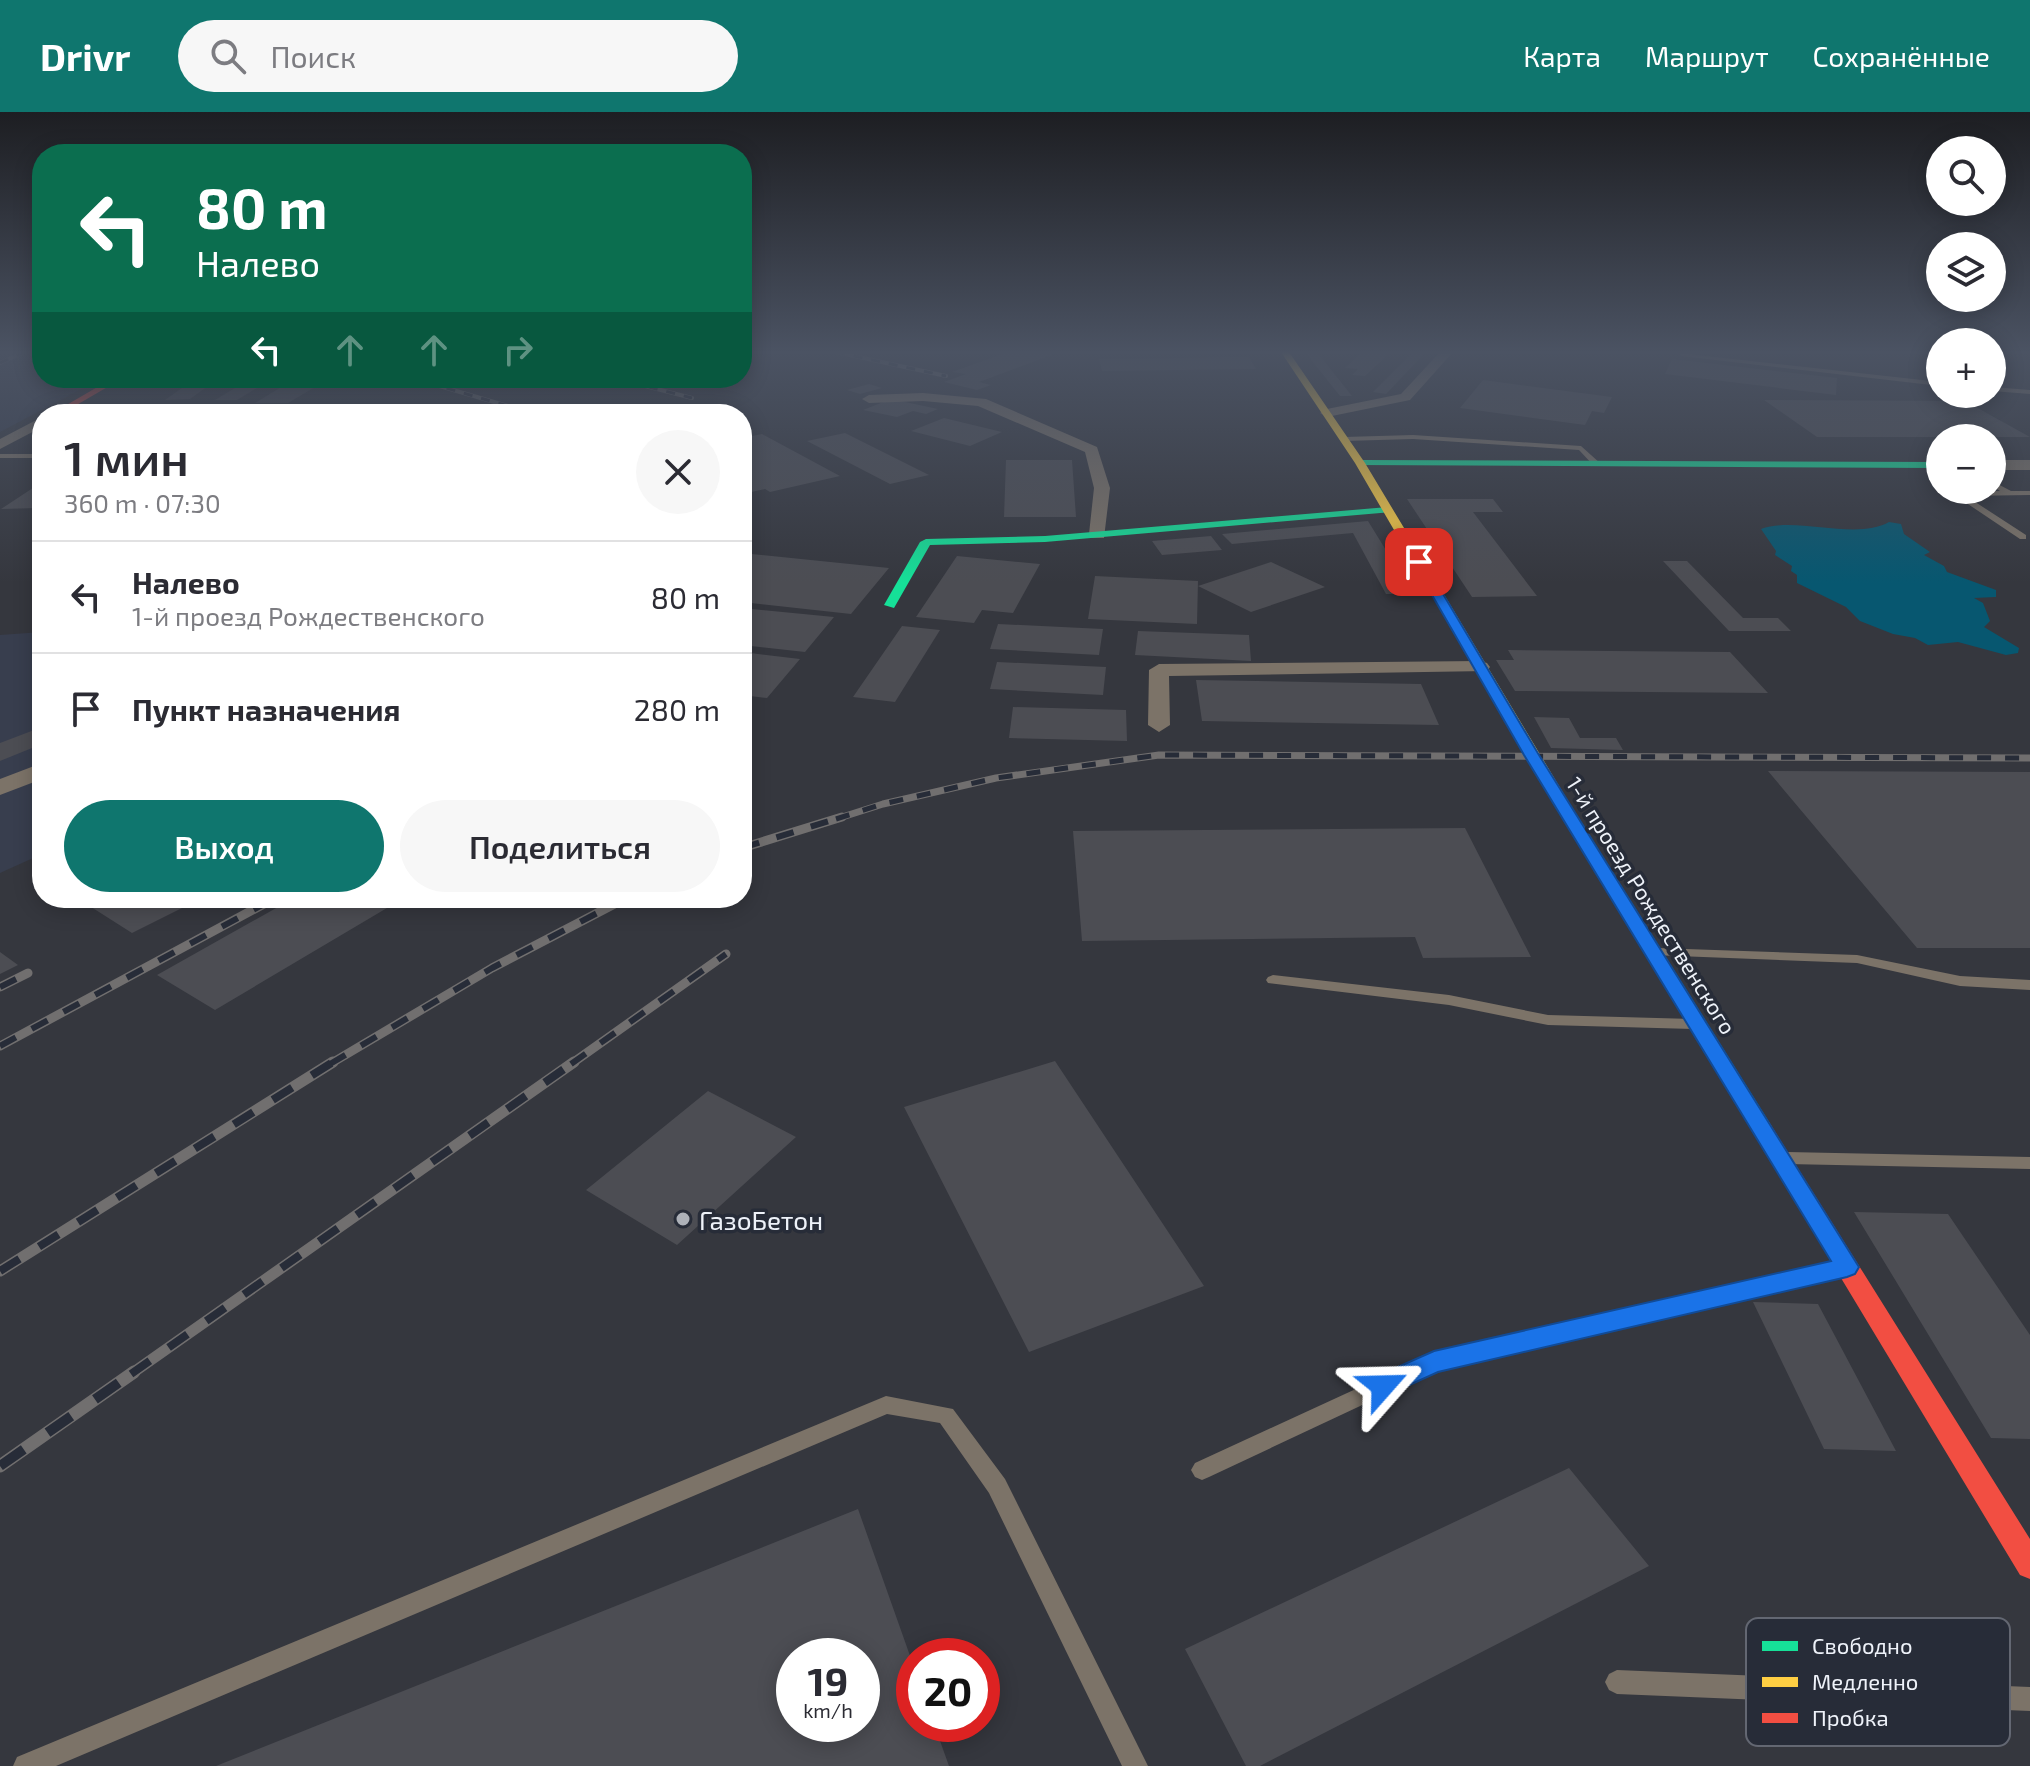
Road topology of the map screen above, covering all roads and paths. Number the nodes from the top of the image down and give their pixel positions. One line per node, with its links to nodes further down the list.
1 (28, 429): 5 (street)
2 (1044, 429): 17 (street)
3 (1338, 429): 4 (street, 1-й проезд Рождественского)
4 (1344, 439): 8 (street, 1-й проезд Рождественского); 9 (lane)
5 (0, 445)
6 (0, 456): 7 (lane)
7 (32, 456)
8 (1360, 463): 9 (street); 16 (street, 1-й проезд Рождественского)
9 (1597, 464): 10 (street)
10 (1926, 465)
11 (2006, 465): 12 (street)
12 (2030, 465)
13 (2006, 491): 14 (lane)
14 (2009, 493): 15 (lane); 18 (lane)
15 (2030, 493)
16 (1388, 510): 17 (street); 20 (street, 1-й проезд Рождественского)
17 (1098, 534): 19 (street)
18 (2023, 537)
19 (890, 605)
20 (1480, 667): 21 (street); 24 (street, 1-й проезд Рождественского)
21 (1159, 725)
22 (32, 774): 23 (street)
23 (0, 788)
24 (1653, 952): 26 (lane); 27 (street, 1-й проезд Рождественского)
25 (1273, 980): 27 (lane)
26 (2030, 985)
27 (1698, 1025): 28 (street, 1-й проезд Рождественского)
28 (1779, 1157): 29 (lane); 30 (street, 1-й проезд Рождественского)
29 (2030, 1163)
30 (1847, 1267): 31 (lane); 32 (street, 1-й проезд Рождественского)
31 (1202, 1470)
32 (2030, 1565)
33 (1617, 1682): 34 (lane)
34 (1746, 1687)
35 (2010, 1698): 36 (lane)
36 (2030, 1699)
37 (26, 1766): 38 (lane)
38 (1135, 1766)

